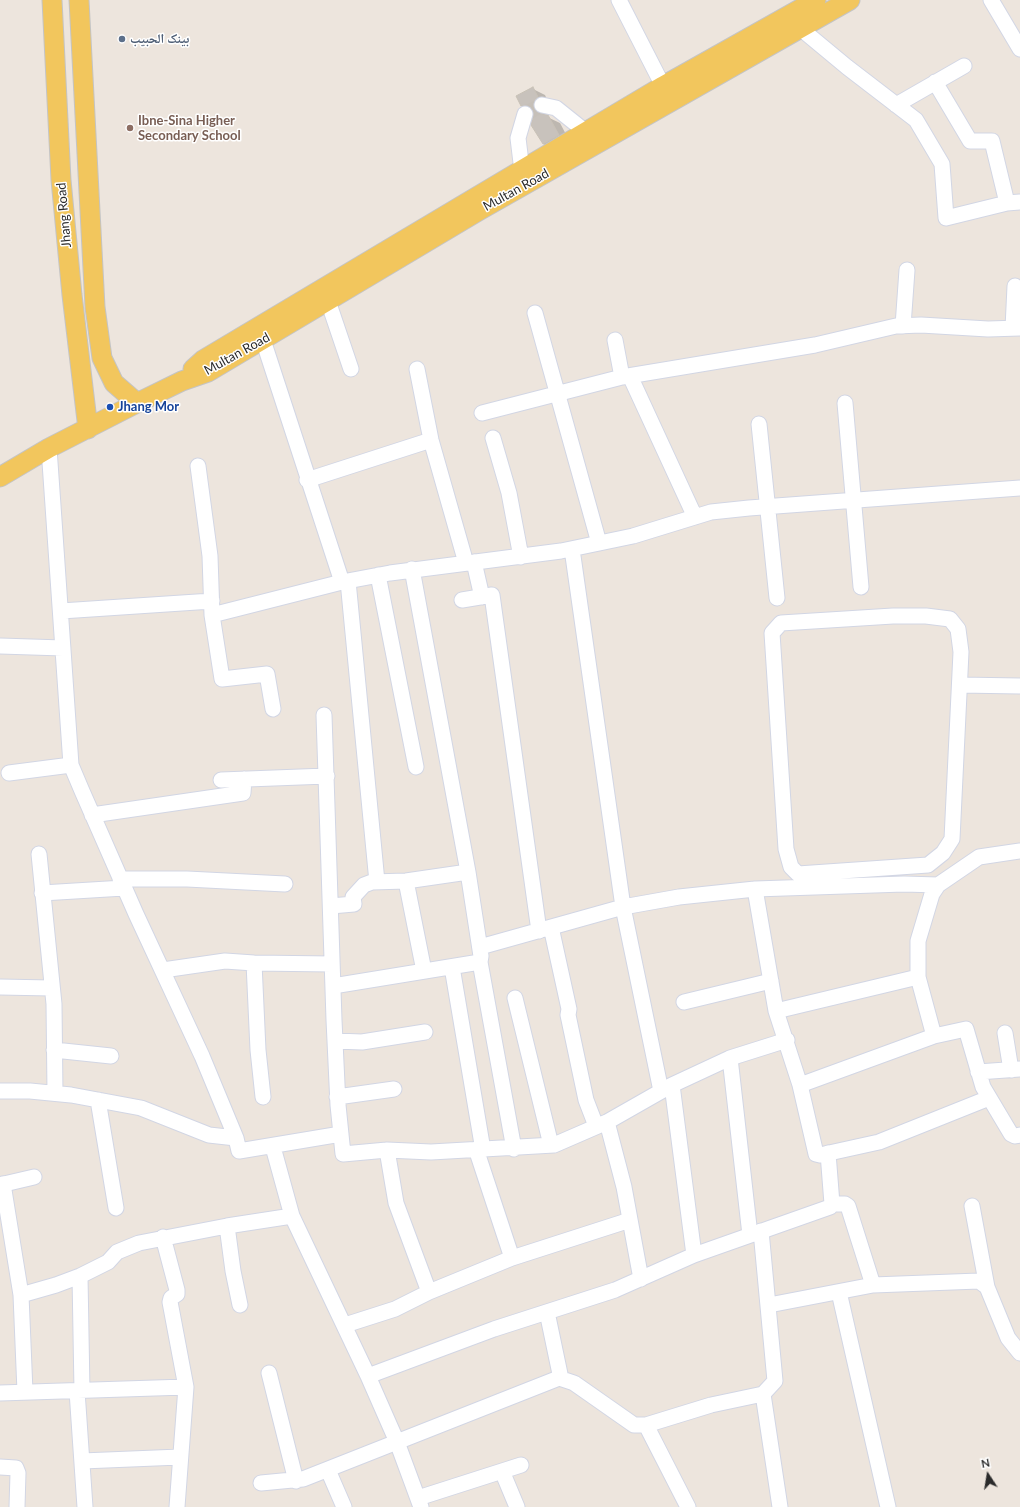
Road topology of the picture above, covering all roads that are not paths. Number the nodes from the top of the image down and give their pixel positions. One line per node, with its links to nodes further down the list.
1 (52, 0): 35 (main road, Jhang Road)
2 (79, 0): 31 (main road, Jhang Road)
3 (619, 0): 11 (street)
4 (816, 0): 11 (main road, Multan Road)
5 (850, 0): 7 (main road, Multan Road)
6 (991, 0): 8 (street)
7 (800, 28): 13 (street); 20 (main road, Multan Road)
8 (1020, 49)
9 (964, 66): 10 (street)
10 (935, 82): 13 (street); 17 (street)
11 (663, 86): 15 (main road, Multan Road)
12 (542, 104): 15 (street)
13 (896, 105): 17 (street)
14 (525, 114): 16 (street)
15 (586, 132): 16 (main road, Multan Road)
16 (522, 171): 29 (main road, Multan Road)
17 (1013, 203)
18 (907, 270): 22 (street)
19 (1015, 286): 23 (street)
20 (328, 300): 24 (main road, Multan Road); 26 (street)
21 (535, 313): 30 (street)
22 (903, 326): 23 (street); 28 (street)
23 (1017, 328)
24 (263, 340): 29 (main road, Multan Road); 41 (street)
25 (615, 340): 28 (street)
26 (351, 369)
27 (418, 369): 37 (street)
28 (626, 376): 30 (street); 45 (street)
29 (182, 380): 31 (main road, Multan Road)
30 (557, 394): 33 (street); 46 (street)
31 (137, 403): 35 (main road, Multan Road)
32 (845, 403): 43 (street)
33 (482, 413)
34 (759, 424): 44 (street)
35 (88, 429): 38 (main road, Multan Road)
36 (493, 438): 48 (street)
37 (431, 440): 41 (street); 49 (street)
38 (49, 448): 40 (main road, Multan Road); 58 (street)
39 (198, 466): 57 (street)
40 (1, 476)
41 (307, 480): 52 (street)
42 (1020, 488): 43 (street)
43 (853, 500): 44 (street); 53 (street)
44 (768, 506): 45 (street); 55 (street)
45 (695, 517): 46 (street)
46 (599, 543): 47 (street)
47 (572, 549): 48 (street); 83 (street)
48 (521, 557): 49 (street)
49 (470, 562): 50 (street); 54 (street)
50 (412, 570): 51 (street); 74 (street)
51 (378, 575): 52 (street); 66 (street)
52 (345, 581): 57 (street); 76 (street)
53 (861, 587)
54 (482, 597): 56 (street); 84 (street)
55 (777, 598)
56 (462, 600)
57 (212, 608): 58 (street); 63 (street)
58 (61, 611): 60 (street)
59 (0, 646): 60 (street)
60 (63, 648): 65 (street)
61 (960, 685): 61 (street); 62 (street)
62 (1020, 686)
63 (273, 709)
64 (324, 715): 68 (street)
65 (71, 765): 67 (street); 71 (street)
66 (416, 767)
67 (9, 773)
68 (327, 776): 69 (street); 82 (street)
69 (244, 779): 70 (street); 71 (street)
70 (221, 780)
71 (92, 815): 77 (street)
72 (1020, 851): 79 (street)
73 (39, 854): 81 (street)
74 (468, 872): 75 (street); 85 (street)
75 (406, 881): 76 (street); 90 (street)
76 (377, 882): 82 (street)
77 (122, 884): 78 (street); 81 (street); 89 (street)
78 (285, 884)
79 (938, 885): 80 (street); 91 (street)
80 (754, 889): 83 (street); 92 (street)
81 (42, 893): 95 (street)
82 (331, 906): 87 (street)
83 (623, 908): 84 (street); 110 (street)
84 (545, 929): 85 (street); 118 (street)
85 (480, 955): 88 (street); 125 (street)
86 (254, 963): 87 (street); 89 (street); 114 (street)
87 (332, 964): 93 (street)
88 (452, 967): 90 (street); 124 (street)
89 (163, 970): 121 (street)
90 (424, 972): 93 (street)
91 (918, 977): 98 (street); 101 (street)
92 (771, 981): 97 (street); 98 (street)
93 (333, 986): 103 (street)
94 (0, 987): 95 (street)
95 (51, 988): 104 (street)
96 (515, 998): 122 (street)
97 (684, 1002)
98 (776, 1011): 102 (street)
99 (425, 1032): 103 (street)
100 (1005, 1033): 107 (street)
101 (934, 1036): 108 (street); 109 (street)
102 (787, 1040): 106 (street); 109 (street)
103 (335, 1041): 115 (street)
104 (54, 1050): 105 (street); 113 (street)
105 (112, 1056)
106 (730, 1058): 110 (street); 136 (street)
107 (1015, 1069): 108 (street)
108 (978, 1072): 116 (street)
109 (800, 1085): 127 (street)
110 (666, 1088): 118 (street); 138 (street)
111 (394, 1089): 115 (street)
112 (0, 1091): 113 (street)
113 (55, 1093): 117 (street)
114 (263, 1097)
115 (337, 1097): 119 (street)
116 (990, 1098): 120 (street); 127 (street)
117 (98, 1100): 121 (street); 132 (street)
118 (602, 1124): 122 (street); 134 (street)
119 (342, 1134): 123 (street); 126 (street)
120 (1020, 1136)
121 (236, 1138): 123 (street)
122 (551, 1145): 125 (street)
123 (273, 1146): 133 (street)
124 (480, 1149): 125 (street); 126 (street); 139 (street)
125 (514, 1149)
126 (387, 1150): 144 (street)
127 (828, 1153): 130 (street)
128 (34, 1177): 129 (street)
129 (2, 1190): 146 (street)
130 (832, 1204): 136 (street); 142 (street)
131 (972, 1206): 143 (street)
132 (116, 1208)
133 (292, 1216): 135 (street); 150 (street)
134 (630, 1220): 139 (street); 141 (street)
135 (228, 1226): 137 (street); 147 (street)
136 (756, 1233): 138 (street); 148 (street)
137 (163, 1237): 140 (street); 155 (street)
138 (694, 1255): 141 (street)
139 (512, 1258): 144 (street)
140 (80, 1276): 146 (street); 156 (street)
141 (641, 1279): 149 (street)
142 (873, 1285): 143 (street); 145 (street)
143 (986, 1287): 151 (street)
144 (429, 1292): 150 (street)
145 (839, 1292): 148 (street); 178 (street)
146 (21, 1295): 157 (street)
147 (240, 1305)
148 (769, 1305): 159 (street)
149 (547, 1312): 153 (street); 154 (street)
150 (345, 1326): 153 (street)
151 (1020, 1353)
152 (268, 1373): 168 (street)
153 (368, 1376): 161 (street)
154 (559, 1378): 160 (street); 161 (street)
155 (186, 1387): 156 (street); 162 (street)
156 (79, 1391): 157 (street); 163 (street)
157 (25, 1392): 158 (street)
158 (0, 1393)
159 (763, 1394): 160 (street); 177 (street)
160 (646, 1425): 176 (street)
161 (397, 1442): 166 (street); 170 (street)
162 (180, 1457): 163 (street); 173 (street)
163 (82, 1461): 172 (street)
164 (521, 1465): 167 (street)
165 (0, 1467): 171 (street)
166 (328, 1470): 168 (street); 174 (street)
167 (502, 1471): 170 (street); 175 (street)
168 (296, 1481): 169 (street)
169 (261, 1483)
170 (419, 1503)
171 (17, 1507)
172 (85, 1507)
173 (177, 1507)
174 (344, 1507)
175 (517, 1507)
176 (688, 1507)
177 (780, 1507)
178 (888, 1507)

